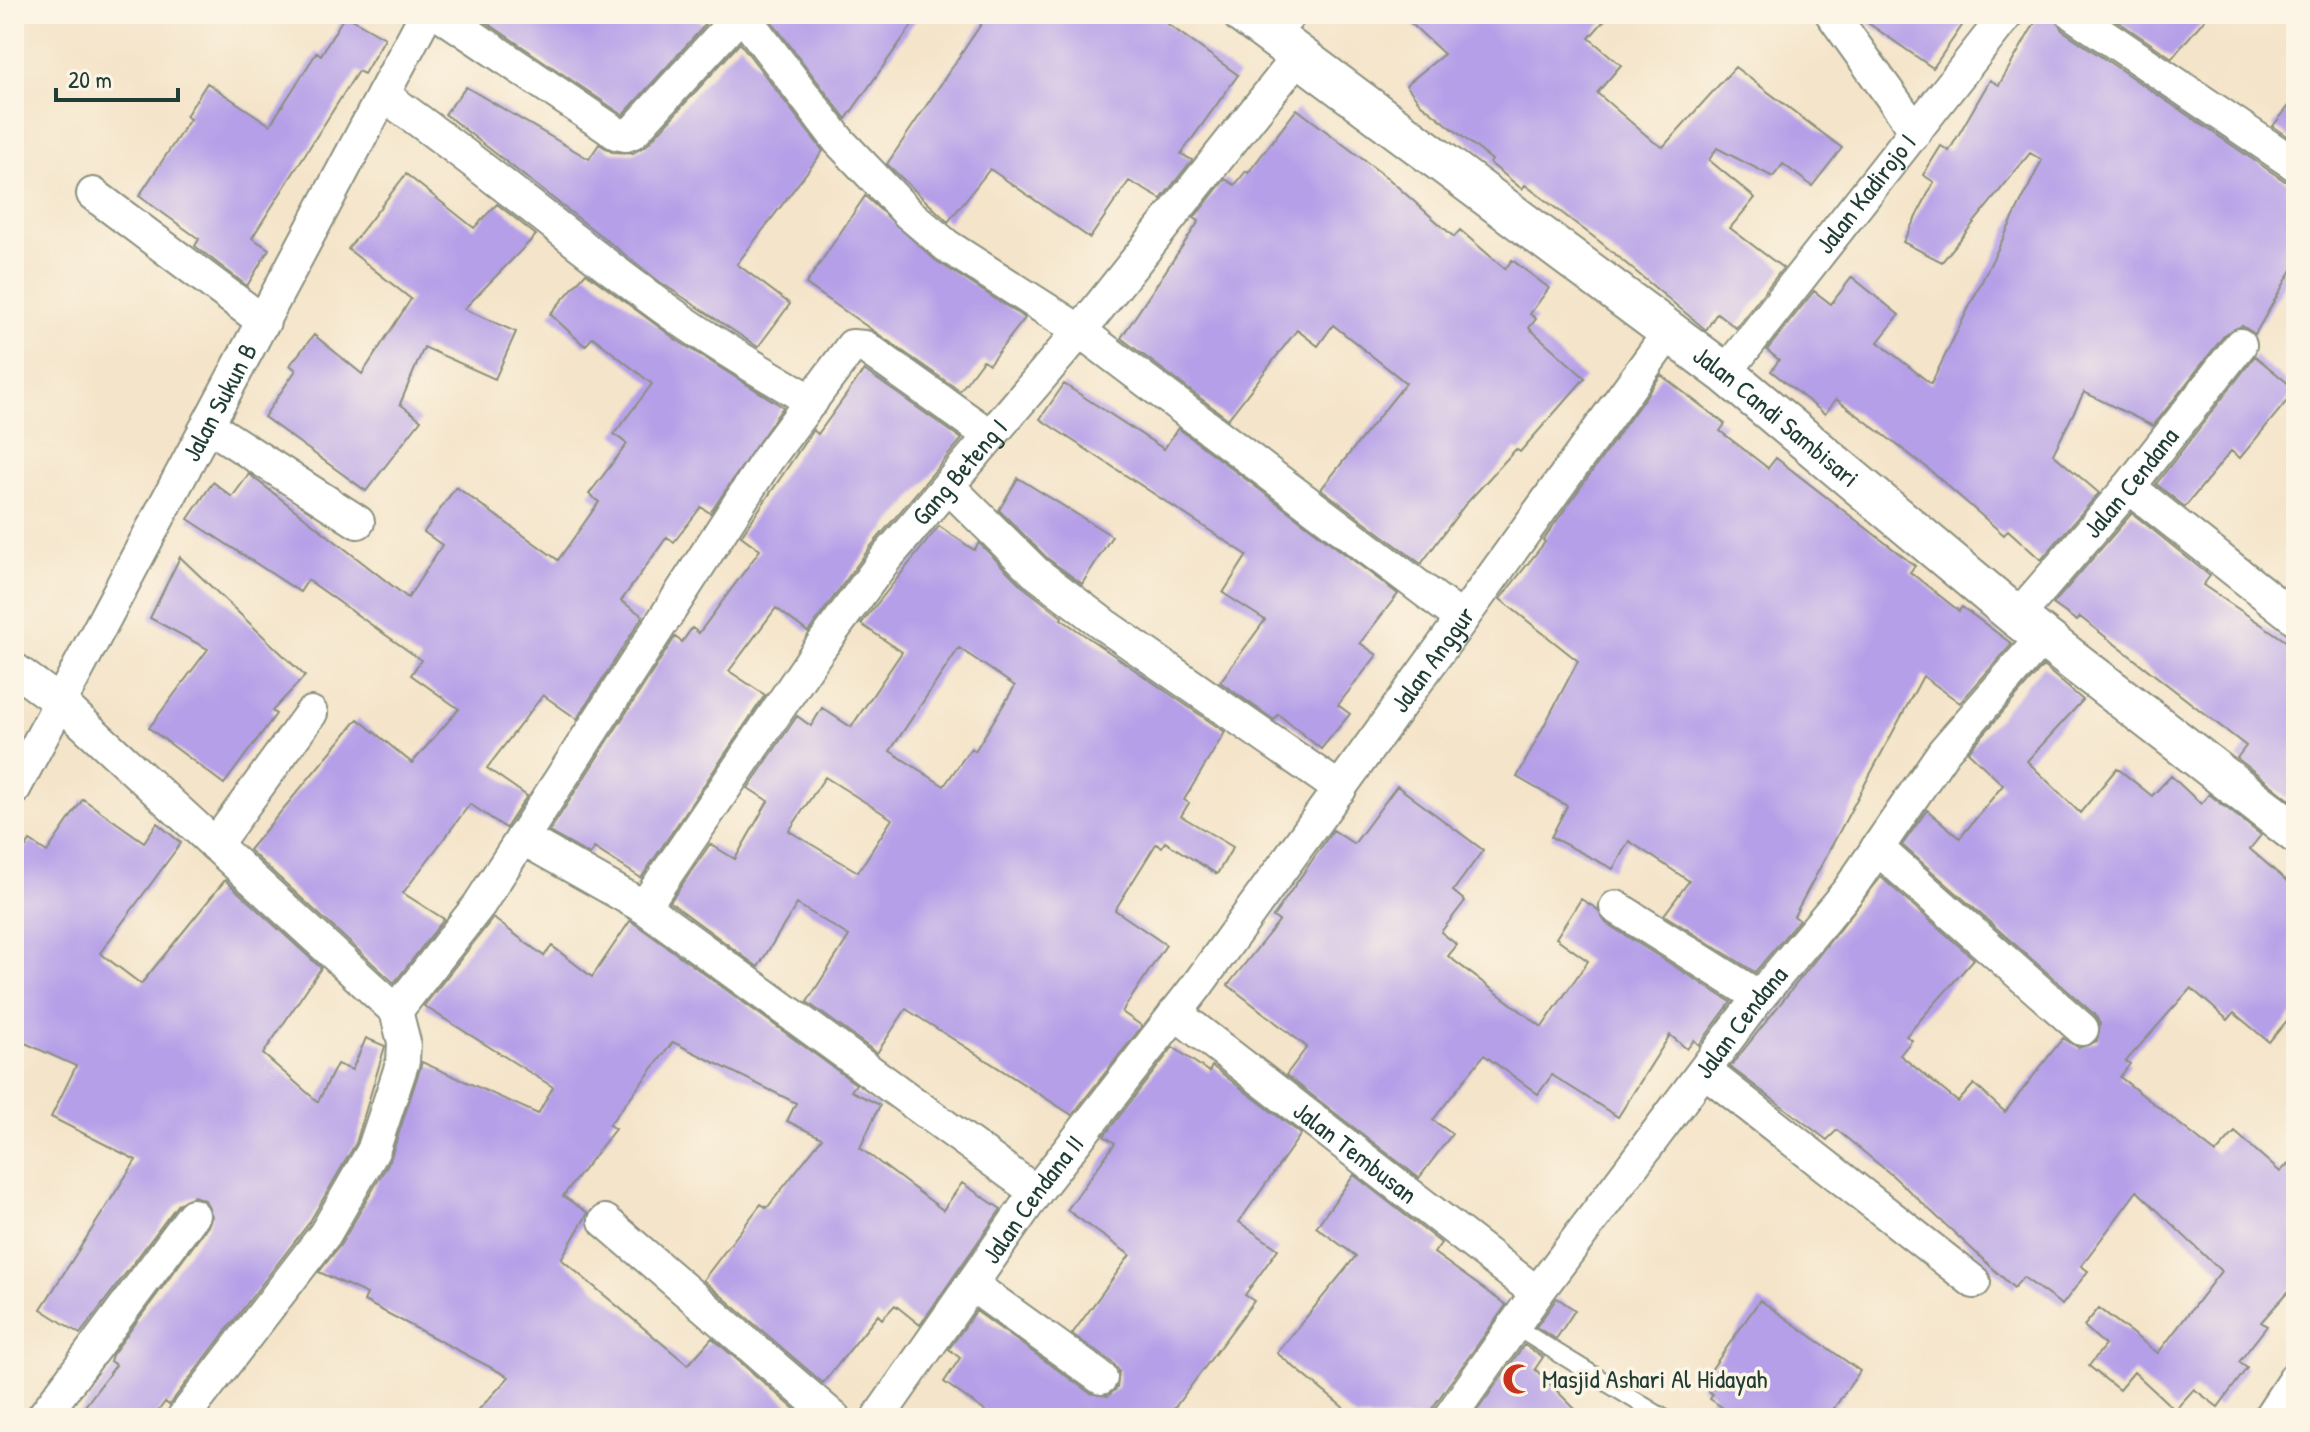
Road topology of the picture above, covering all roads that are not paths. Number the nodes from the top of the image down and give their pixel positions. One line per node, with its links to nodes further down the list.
1 (426, 14): 8 (street, Jalan Sukun B)
2 (440, 14): 6 (street)
3 (1832, 14): 9 (street)
4 (2007, 14): 9 (street, Jalan Kadirojo I)
5 (2073, 14): 10 (street)
6 (732, 17): 13 (street)
7 (1276, 30): 13 (street, Gang Beteng I); 14 (street, Jalan Candi Sambisari)
8 (383, 95): 12 (street, Jalan Sukun B); 17 (street)
9 (1916, 131): 16 (street, Jalan Kadirojo I)
10 (2296, 165)
11 (93, 194): 12 (street)
12 (264, 322): 18 (street, Jalan Sukun B)
13 (1080, 331): 19 (street, Gang Beteng I); 23 (street)
14 (1670, 331): 16 (street, Jalan Candi Sambisari); 23 (street, Jalan Anggur)
15 (2240, 345): 21 (street, Jalan Cendana)
16 (1725, 373): 25 (street, Jalan Candi Sambisari)
17 (812, 401): 19 (street); 32 (street)
18 (209, 426): 22 (street); 27 (street, Jalan Sukun B)
19 (989, 435): 20 (street, Gang Beteng I)
20 (948, 486): 30 (street); 35 (street, Gang Beteng I)
21 (2129, 487): 24 (street); 25 (street, Jalan Cendana)
22 (358, 522)
23 (1462, 619): 30 (street, Jalan Anggur)
24 (2296, 619)
25 (2030, 627): 31 (street, Jalan Candi Sambisari); 34 (street, Jalan Cendana)
26 (14, 669): 27 (street)
27 (62, 704): 29 (street, Jalan Sukun B); 33 (street)
28 (311, 713): 33 (street)
29 (14, 789)
30 (1340, 789): 37 (street, Jalan Anggur)
31 (2296, 833)
32 (522, 838): 35 (street); 39 (street)
33 (215, 845): 39 (street)
34 (1877, 848): 38 (street, Jalan Cendana); 41 (street)
35 (644, 907): 43 (street)
36 (1616, 907): 38 (street)
37 (1196, 987): 40 (street, Jalan Cendana II)
38 (1759, 997): 42 (street, Jalan Cendana)
39 (396, 1011): 53 (street)
40 (1175, 1013): 43 (street, Jalan Cendana II); 48 (street, Jalan Tembusan)
41 (2082, 1029)
42 (1706, 1072): 46 (street); 48 (street, Jalan Cendana)
43 (1036, 1192): 47 (street, Jalan Cendana II)
44 (193, 1215): 52 (street)
45 (605, 1221): 54 (street)
46 (1974, 1282)
47 (972, 1285): 51 (street); 55 (street, Jalan Cendana II)
48 (1537, 1293): 49 (street, Jalan Cendana)
49 (1514, 1326): 56 (street, Jalan Cendana); 57 (lane)
50 (2296, 1377): 58 (street)
51 (1101, 1378)
52 (42, 1418)
53 (183, 1418)
54 (834, 1418)
55 (878, 1418)
56 (1449, 1418)
57 (1664, 1418)
58 (2269, 1418)

